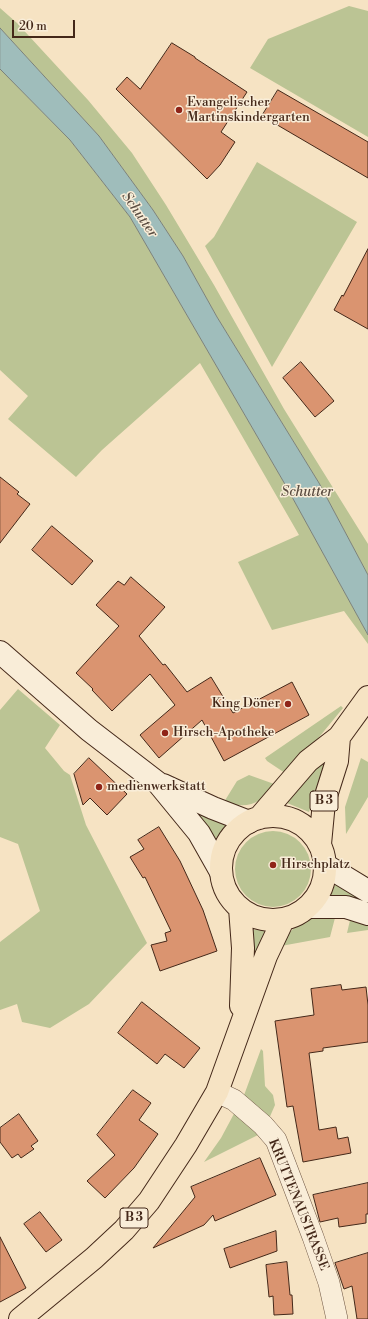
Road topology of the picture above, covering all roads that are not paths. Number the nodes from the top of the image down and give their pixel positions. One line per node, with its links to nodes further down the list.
1 (0, 652): 4 (street)
2 (365, 701): 3 (main road)
3 (339, 737): 5 (main road); 6 (main road, B 3)
4 (158, 783): 5 (street); 8 (street)
5 (254, 820): 6 (main road); 8 (main road)
6 (320, 844): 7 (main road, B 3)
7 (325, 865): 9 (street); 10 (main road, B 3)
8 (222, 872): 11 (main road)
9 (368, 891)
10 (309, 907): 12 (street); 13 (main road, B 3)
11 (240, 908): 13 (main road); 14 (main road, B 3)
12 (368, 914)
13 (283, 920): 14 (main road, B 3)
14 (239, 1031): 15 (main road, B 3)
15 (218, 1092): 16 (main road, B 3); 17 (street, KRUTTENAUSTRASSE)
16 (20, 1319)
17 (337, 1319)

